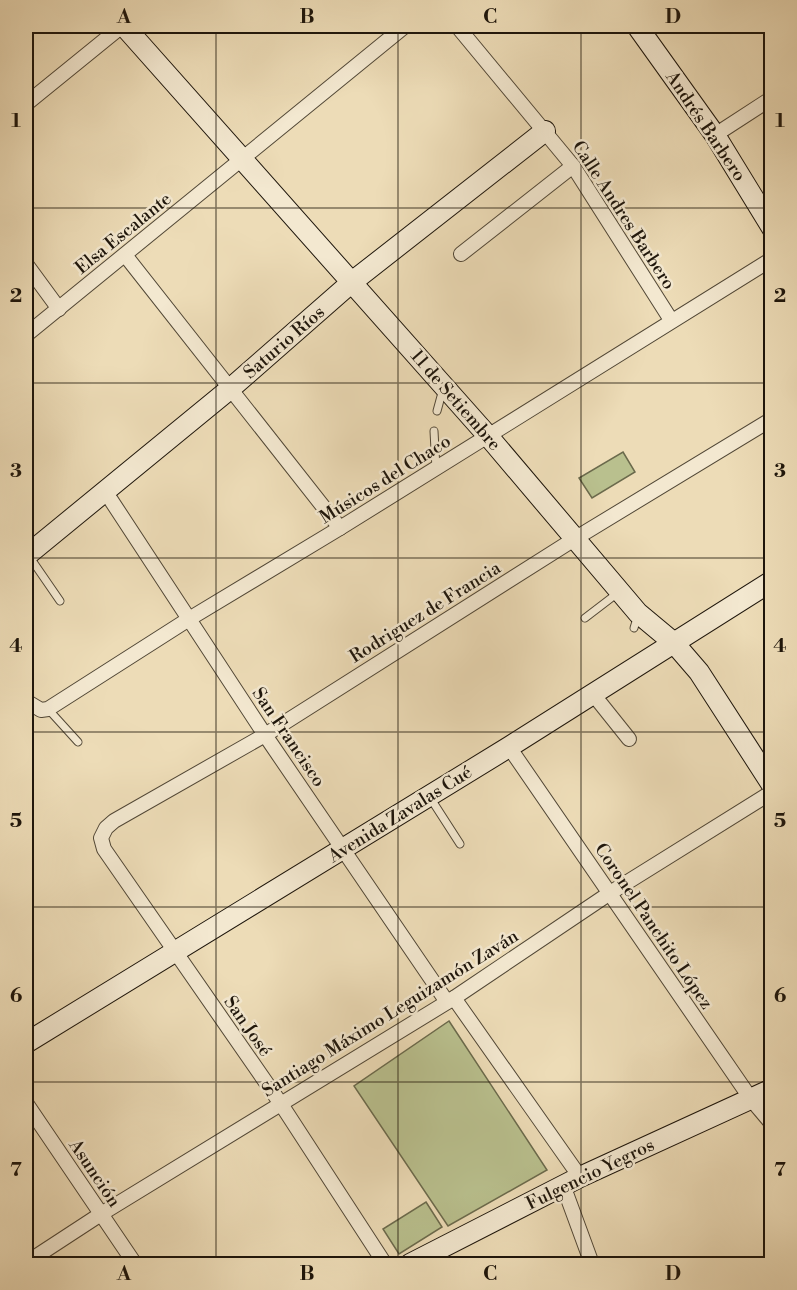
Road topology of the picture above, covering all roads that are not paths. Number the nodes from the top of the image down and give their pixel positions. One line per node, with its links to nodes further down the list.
1 (123, 26): 6 (street); 9 (main road, 11 de Setiembre)
2 (405, 26): 9 (street, Elsa Escalante)
3 (457, 26): 7 (street, Calle Andres Barbero)
4 (637, 26): 8 (main road, Andrés Barbero)
5 (771, 98): 8 (street)
6 (26, 104)
7 (545, 131): 10 (street, Calle Andres Barbero); 16 (main road, Saturio Ríos)
8 (715, 135): 11 (main road, Andrés Barbero)
9 (243, 158): 13 (street, Elsa Escalante); 16 (main road, 11 de Setiembre)
10 (573, 165): 12 (street); 18 (street, Calle Andres Barbero)
11 (771, 228)
12 (461, 254)
13 (124, 255): 17 (street, Elsa Escalante); 21 (street)
14 (771, 259): 18 (street, Músicos del Chaco)
15 (26, 264): 17 (street)
16 (352, 282): 20 (main road, 11 de Setiembre); 21 (main road, Saturio Ríos)
17 (59, 309): 19 (street, Elsa Escalante)
18 (671, 320): 25 (street, Músicos del Chaco)
19 (26, 335)
20 (444, 386): 22 (lane); 25 (main road, 11 de Setiembre)
21 (231, 388): 27 (main road, Saturio Ríos); 28 (street)
22 (437, 411)
23 (771, 419): 29 (street, Rodriguez de Francia)
24 (434, 431): 26 (lane)
25 (488, 436): 26 (street, Músicos del Chaco); 29 (main road, 11 de Setiembre)
26 (436, 469): 28 (street, Músicos del Chaco)
27 (105, 491): 30 (main road, Saturio Ríos); 35 (street, San Francisco)
28 (340, 528): 35 (street, Músicos del Chaco)
29 (576, 538): 32 (main road, 11 de Setiembre); 40 (street, Rodriguez de Francia)
30 (26, 555): 33 (lane)
31 (771, 581): 36 (main road, Avenida Zavalas Cué)
32 (621, 591): 34 (lane); 36 (main road, 11 de Setiembre)
33 (60, 601)
34 (585, 618)
35 (189, 619): 39 (street, Músicos del Chaco); 40 (street, San Francisco)
36 (674, 643): 37 (main road, Avenida Zavalas Cué); 44 (main road, 11 de Setiembre)
37 (593, 694): 41 (street); 43 (main road, Avenida Zavalas Cué)
38 (26, 701): 39 (street)
39 (48, 709): 42 (lane)
40 (265, 735): 47 (street, Rodriguez de Francia); 49 (street, San Francisco)
41 (629, 739)
42 (78, 742)
43 (509, 747): 46 (main road, Avenida Zavalas Cué); 50 (street, Coronel Panchito López)
44 (771, 785)
45 (771, 792): 50 (street, Santiago Máximo Leguizamón Zaván)
46 (429, 796): 48 (lane); 49 (main road, Avenida Zavalas Cué)
47 (101, 838): 51 (street, San José)
48 (460, 844)
49 (342, 849): 51 (main road, Avenida Zavalas Cué); 52 (street, San Francisco)
50 (610, 893): 52 (street, Santiago Máximo Leguizamón Zaván); 55 (street, Coronel Panchito López)
51 (174, 952): 53 (main road, Avenida Zavalas Cué); 57 (street, San José)
52 (450, 1000): 57 (street, Santiago Máximo Leguizamón Zaván); 59 (street, San Francisco)
53 (26, 1043)
54 (771, 1089): 55 (main road, Fulgencio Yegros)
55 (751, 1099): 58 (street, Coronel Panchito López); 59 (main road, Fulgencio Yegros)
56 (26, 1103): 60 (street, Asunción)
57 (280, 1104): 60 (street, Santiago Máximo Leguizamón Zaván); 63 (street, San José)
58 (771, 1124)
59 (571, 1181): 64 (main road, Fulgencio Yegros); 65 (street, San Francisco)
60 (102, 1214): 61 (street, Santiago Máximo Leguizamón Zaván); 62 (street, Asunción)
61 (26, 1263)
62 (135, 1264)
63 (386, 1264)
64 (410, 1264)
65 (592, 1264)

